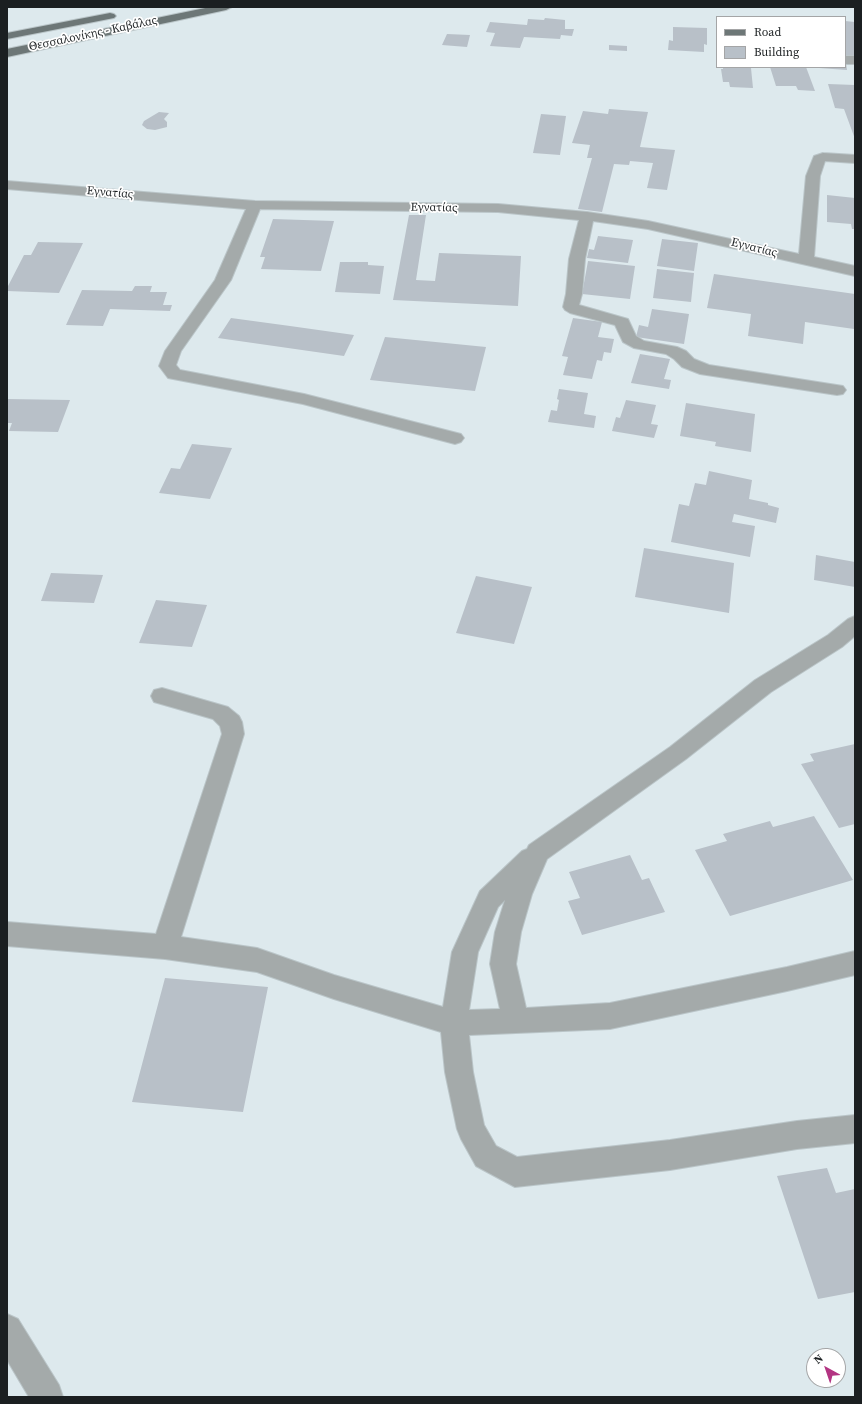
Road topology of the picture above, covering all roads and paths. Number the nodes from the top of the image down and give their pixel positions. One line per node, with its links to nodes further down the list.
1 (226, 7): 4 (main road, Θεσσαλονίκης - Καβάλας)
2 (124, 13): 3 (main road, Θεσσαλονίκης - Καβάλας)
3 (7, 36)
4 (7, 53)
5 (855, 159): 9 (street)
6 (7, 185): 7 (street, Εγνατίας)
7 (255, 205): 8 (street, Εγνατίας); 12 (street)
8 (587, 216): 9 (street, Εγνατίας); 11 (street)
9 (806, 261): 10 (street, Εγνατίας)
10 (855, 271)
11 (837, 390)
12 (455, 438)
13 (855, 624): 15 (street)
14 (162, 696): 17 (street)
15 (538, 852): 19 (street); 20 (street)
16 (7, 934): 17 (street)
17 (165, 947): 20 (street)
18 (855, 963): 19 (street)
19 (516, 1021): 20 (street)
20 (454, 1023): 21 (street)
21 (855, 1129)
22 (7, 1330): 23 (street)
23 (47, 1397)

